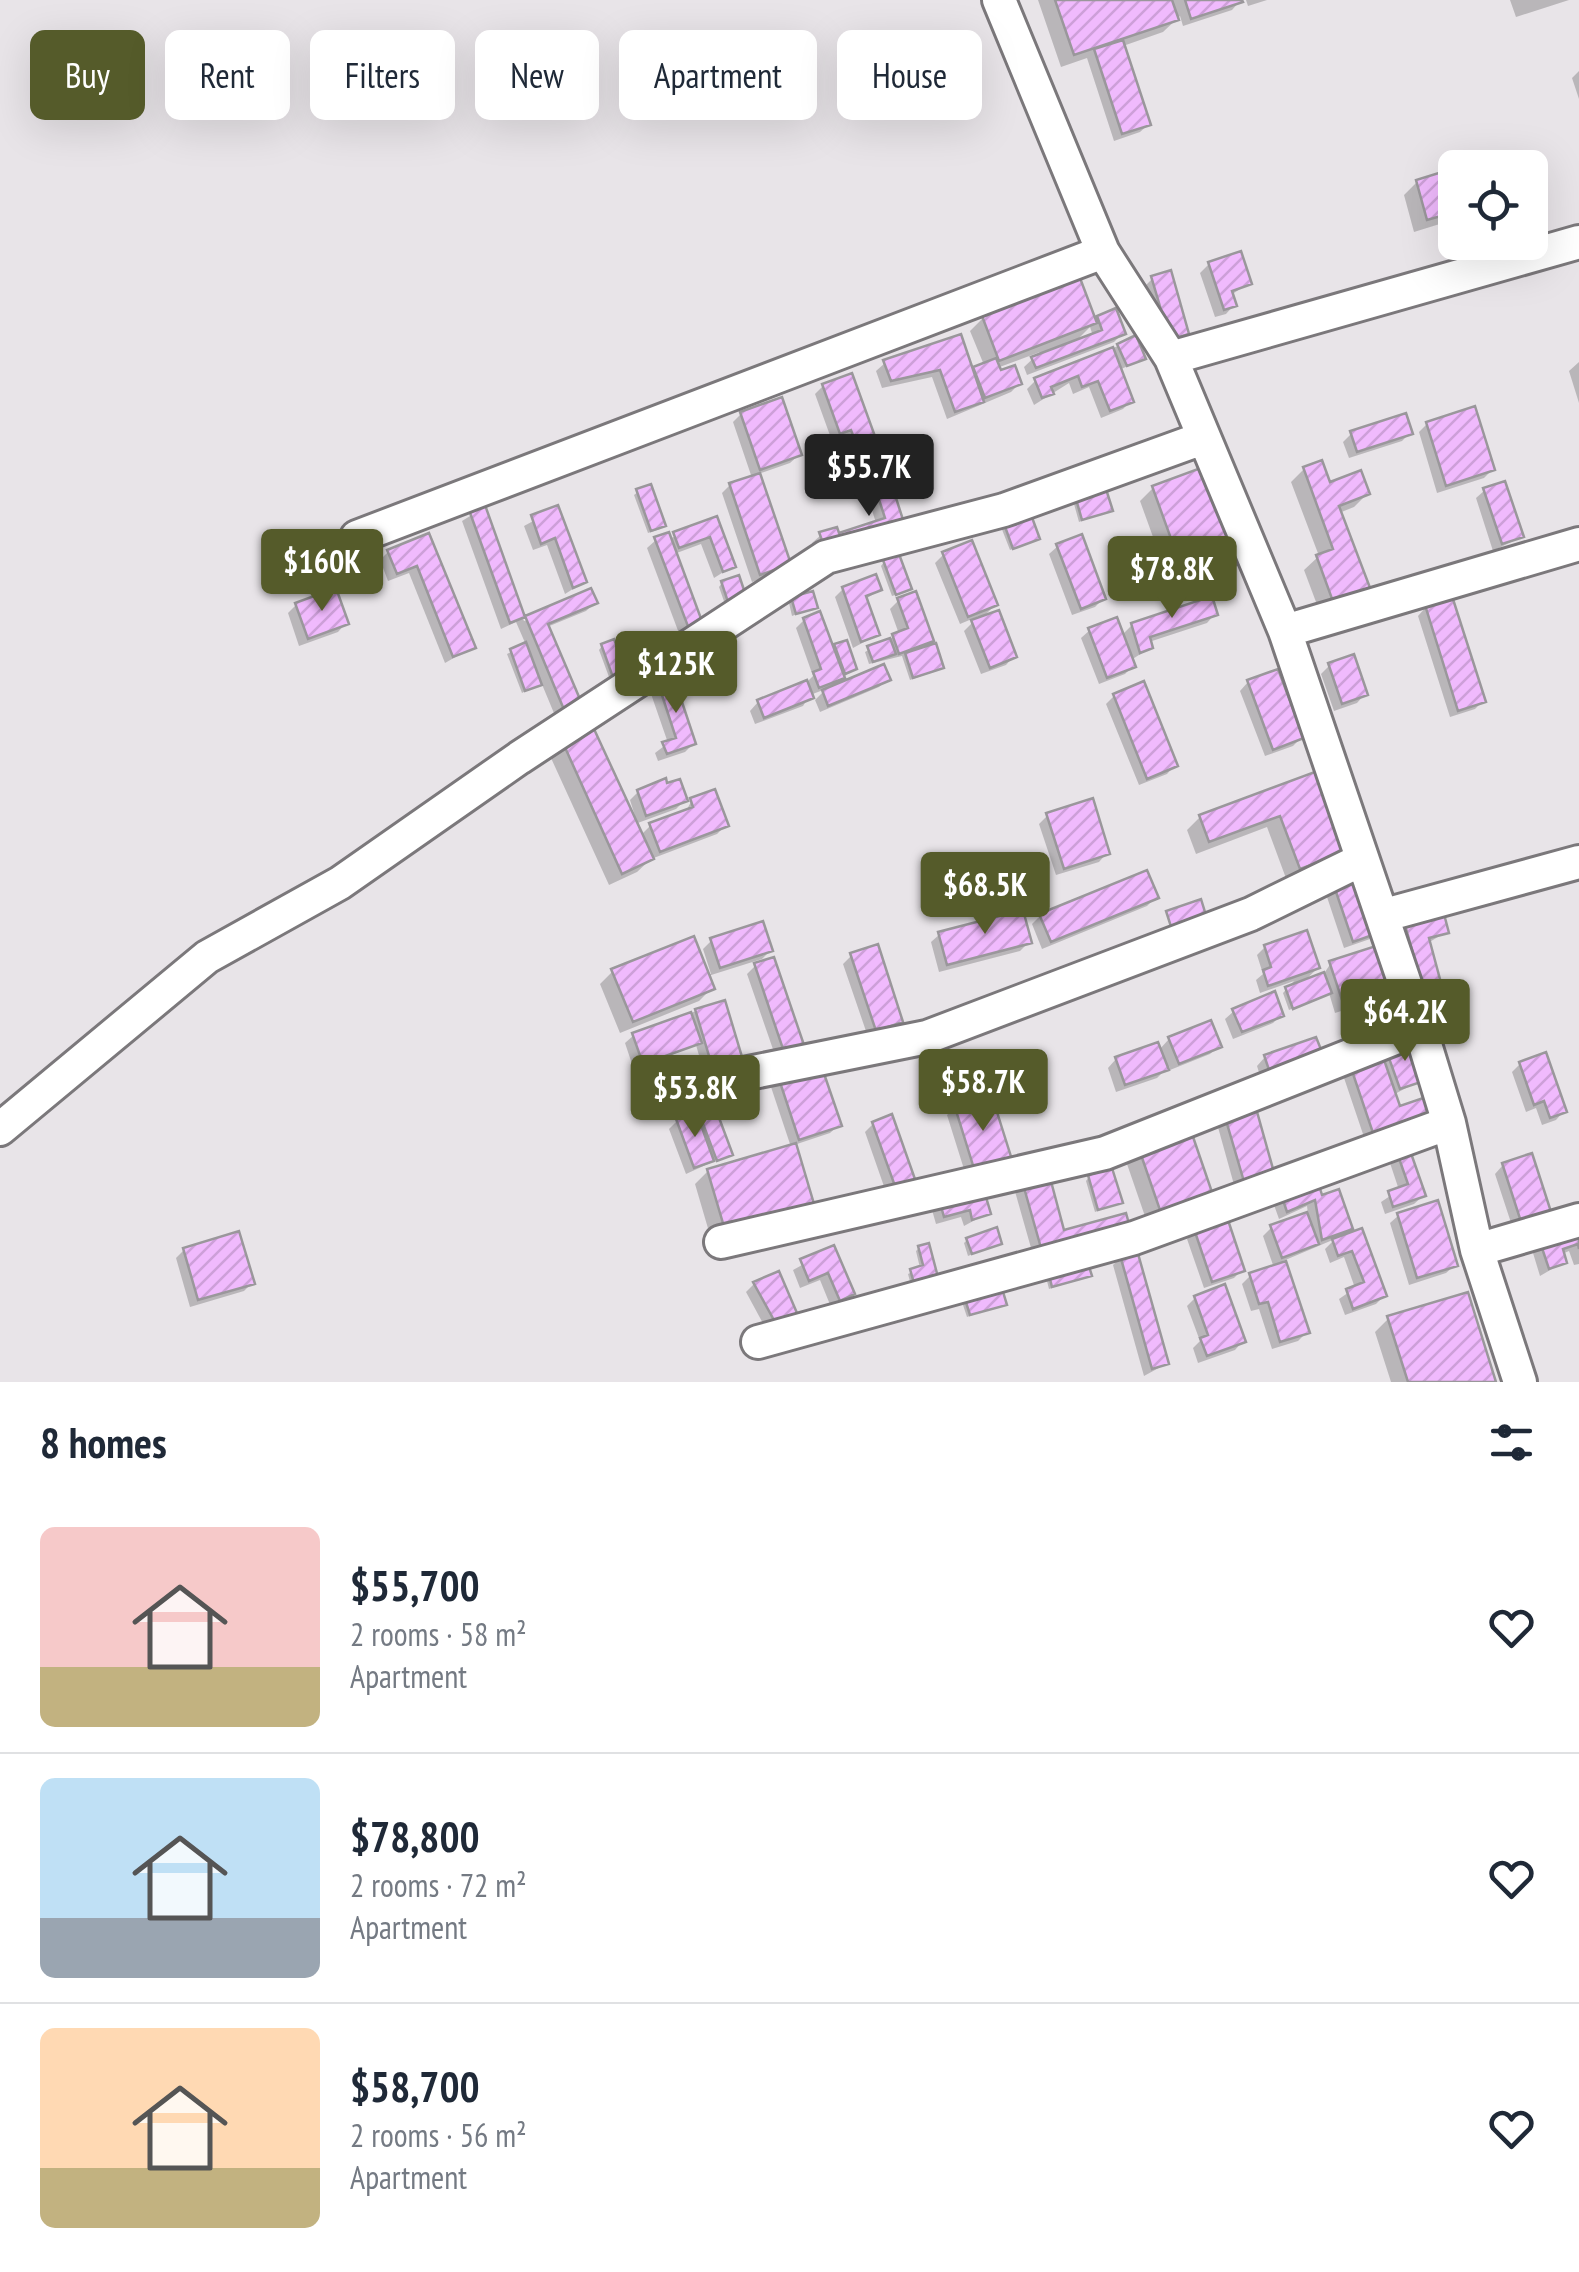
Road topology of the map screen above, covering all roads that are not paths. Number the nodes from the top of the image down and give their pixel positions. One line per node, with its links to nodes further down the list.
1 (999, 0): 3 (street)
2 (1579, 242): 4 (street)
3 (1103, 252): 4 (street); 6 (street)
4 (1172, 358): 5 (street)
5 (1202, 438): 8 (street); 15 (street)
6 (357, 536)
7 (1579, 544): 8 (street)
8 (1286, 631): 9 (street)
9 (1362, 860): 11 (street); 13 (street)
10 (1579, 862): 11 (street)
11 (1385, 916): 12 (street)
12 (1420, 1028): 14 (street); 17 (street)
13 (659, 1091)
14 (1449, 1122): 18 (street); 19 (street)
15 (0, 1128)
16 (1579, 1220): 18 (street)
17 (721, 1242)
18 (1477, 1250): 20 (street)
19 (758, 1342)
20 (1520, 1382)

